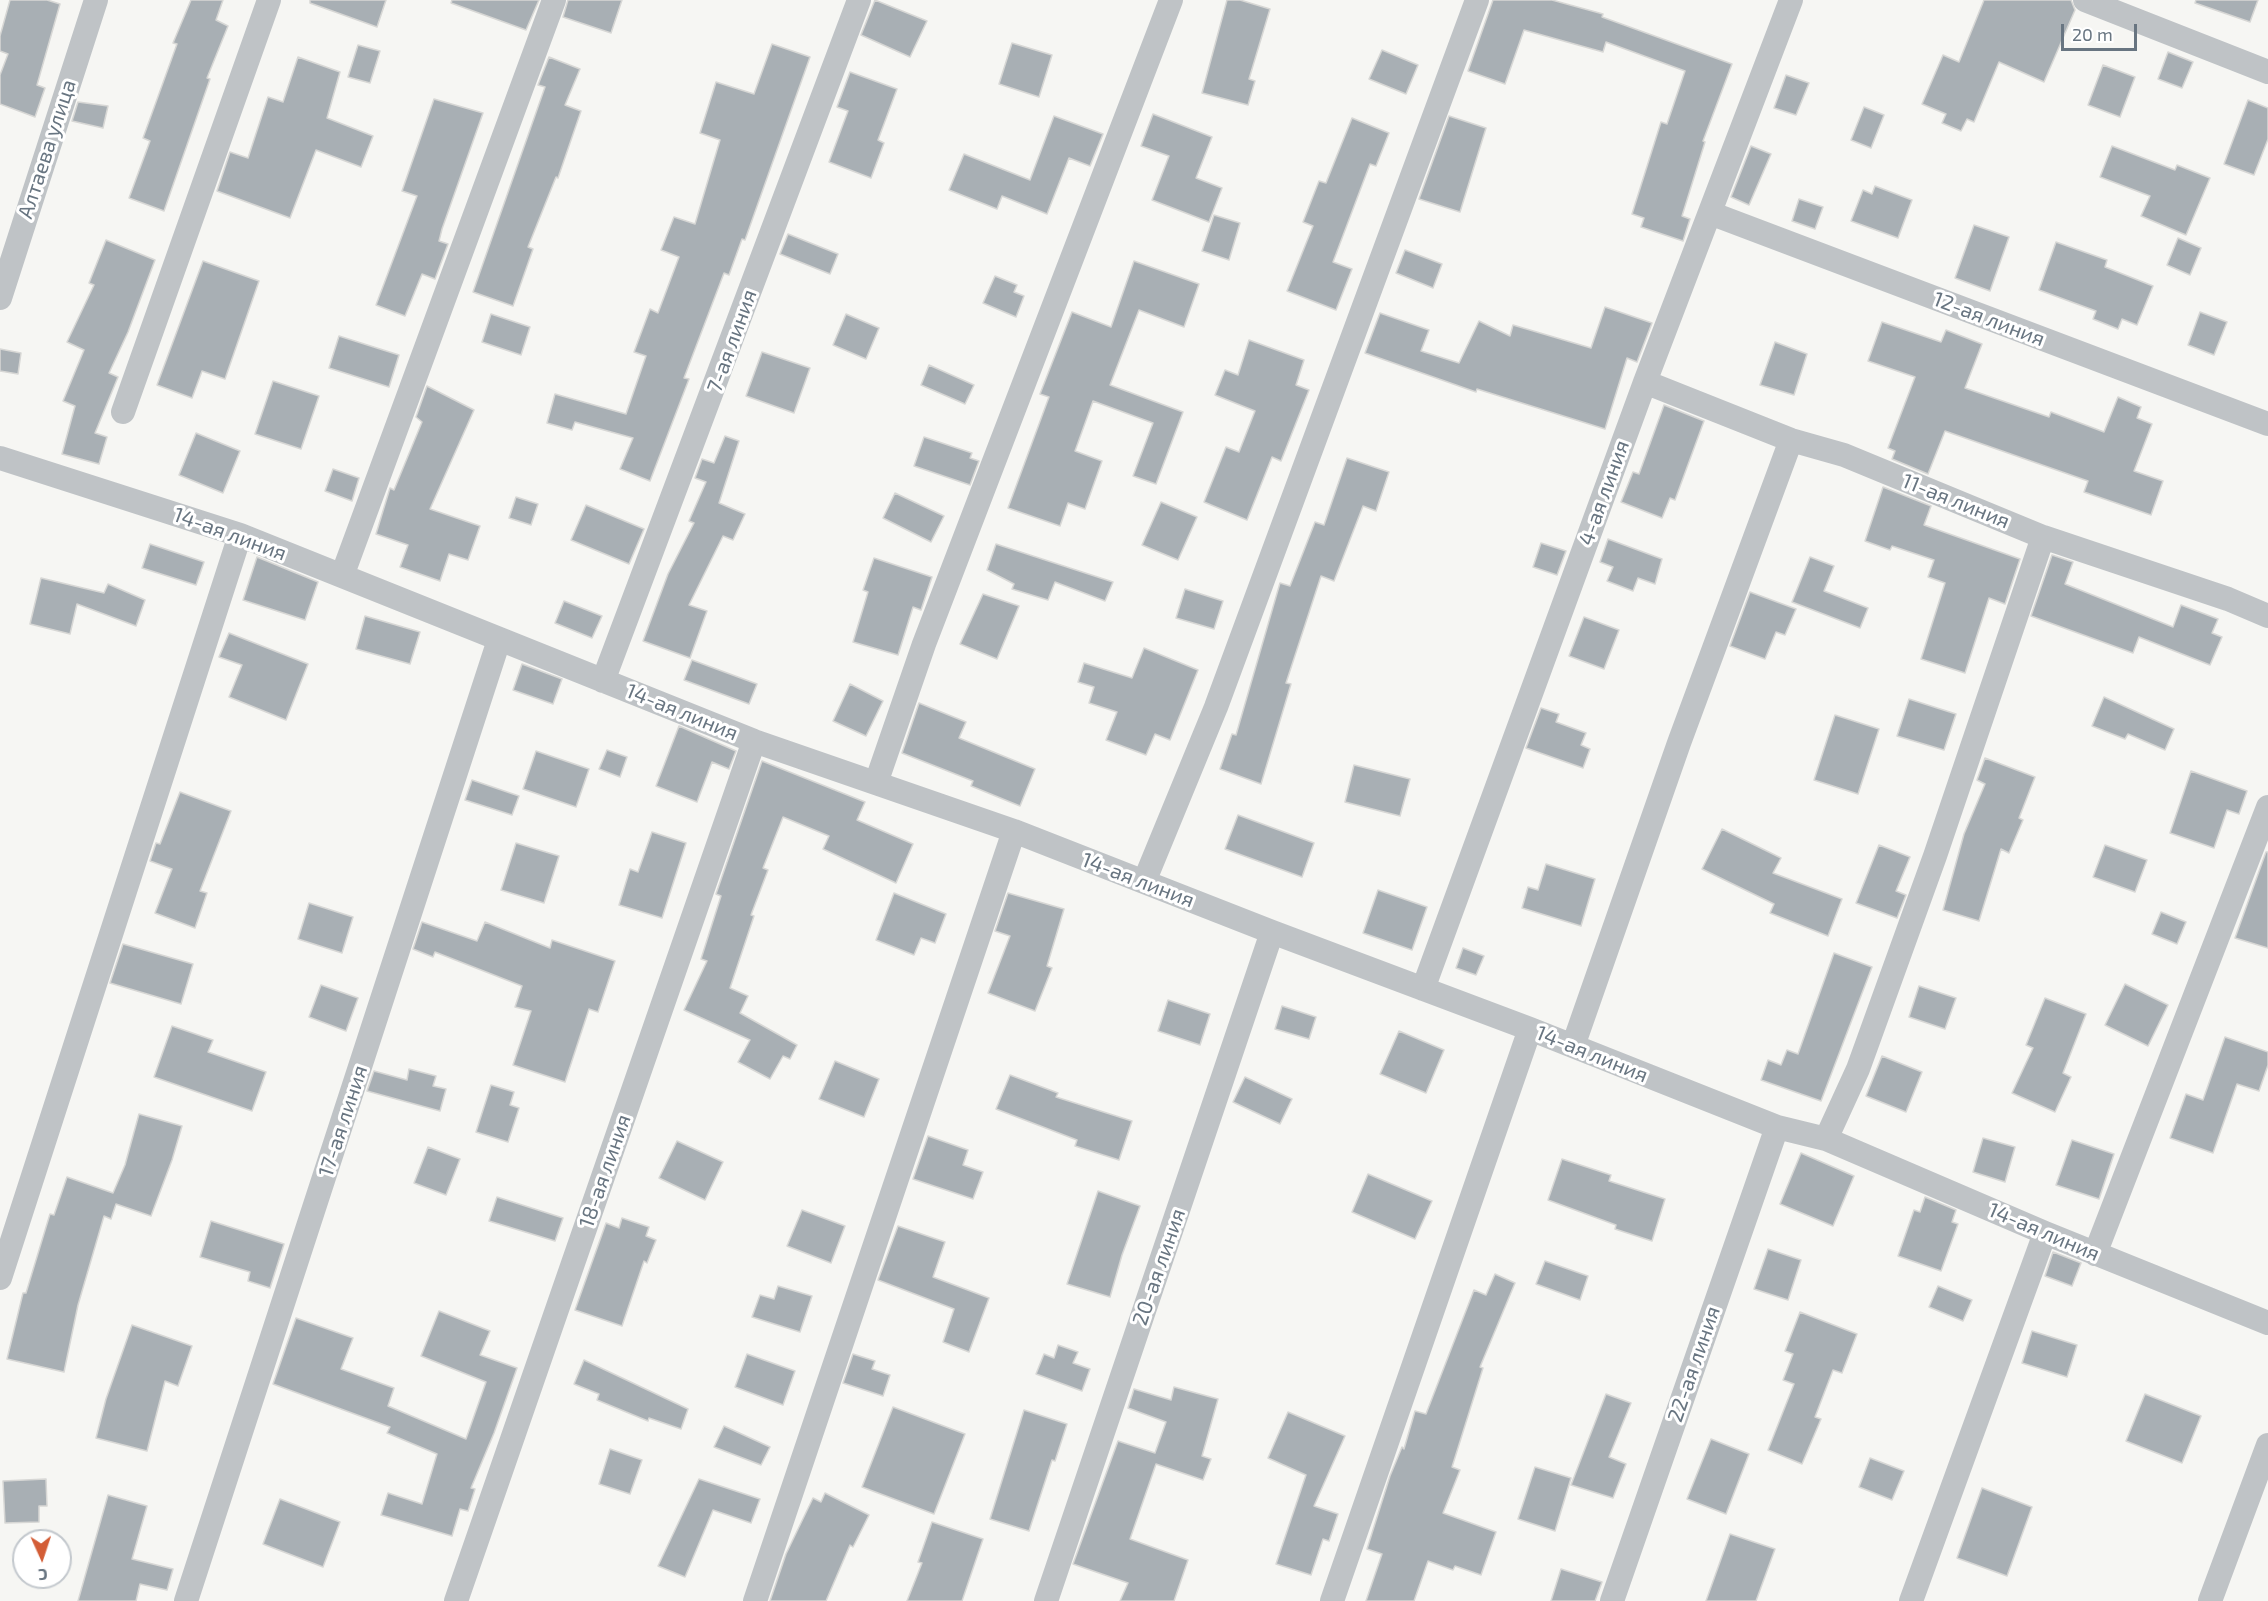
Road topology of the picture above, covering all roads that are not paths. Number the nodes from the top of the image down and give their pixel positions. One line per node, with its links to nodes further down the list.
1 (96, 0): 11 (street, Алтаева улица)
2 (269, 0): 13 (street)
3 (554, 0): 19 (street)
4 (859, 0): 22 (street, 7-ая линия)
5 (1171, 0): 24 (street)
6 (1477, 0): 27 (street)
7 (1791, 0): 10 (street, 4-ая линия)
8 (2099, 2): 9 (street)
9 (2268, 72)
10 (1710, 213): 12 (street, 4-ая линия); 14 (street, 12-ая линия)
11 (0, 298)
12 (1645, 382): 15 (street, 11-ая линия); 29 (street, 4-ая линия)
13 (123, 412)
14 (2268, 424)
15 (1791, 440): 18 (street, 11-ая линия); 31 (street)
16 (0, 458): 17 (street, 14-ая линия)
17 (240, 535): 19 (street, 14-ая линия); 36 (street)
18 (2043, 537): 20 (street, 11-ая линия); 33 (street)
19 (342, 576): 21 (street, 14-ая линия)
20 (2268, 616)
21 (499, 640): 22 (street, 14-ая линия); 39 (street, 17-ая линия)
22 (603, 681): 23 (street, 14-ая линия)
23 (754, 741): 24 (street, 14-ая линия); 40 (street, 18-ая линия)
24 (876, 783): 26 (street, 14-ая линия)
25 (2268, 807): 35 (street)
26 (1014, 831): 27 (street, 14-ая линия); 41 (street)
27 (1144, 882): 28 (street, 14-ая линия)
28 (1272, 932): 29 (street, 14-ая линия); 42 (street, 20-ая линия)
29 (1423, 989): 30 (street, 14-ая линия)
30 (1530, 1029): 31 (street, 14-ая линия); 43 (street)
31 (1574, 1046): 32 (street, 14-ая линия)
32 (1777, 1128): 33 (street, 14-ая линия); 44 (street, 22-ая линия)
33 (1826, 1138): 34 (street, 14-ая линия)
34 (2045, 1233): 35 (street, 14-ая линия); 45 (street)
35 (2095, 1254): 37 (street, 14-ая линия)
36 (0, 1278)
37 (2268, 1323)
38 (2268, 1445): 46 (street)
39 (186, 1601)
40 (456, 1601)
41 (755, 1601)
42 (1046, 1601)
43 (1332, 1601)
44 (1612, 1601)
45 (1911, 1601)
46 (2210, 1601)

